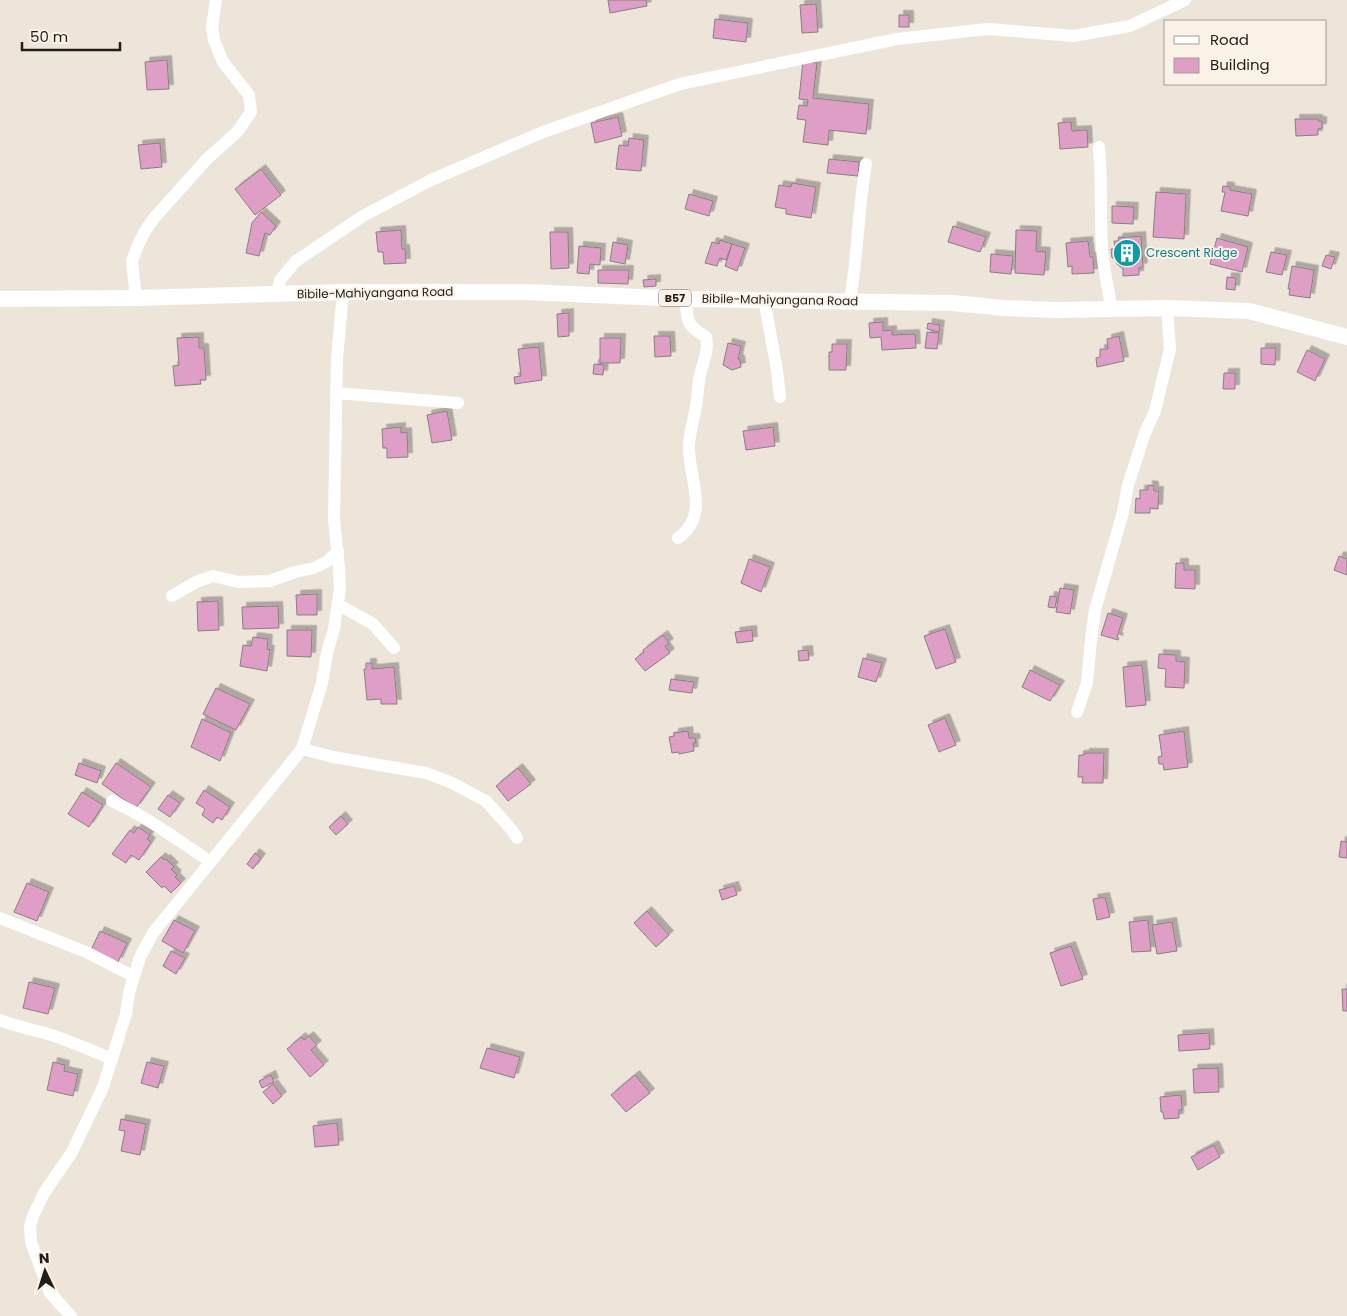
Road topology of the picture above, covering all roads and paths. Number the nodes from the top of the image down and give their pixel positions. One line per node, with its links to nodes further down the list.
1 (216, 0): 7 (street)
2 (1185, 0): 6 (street)
3 (1100, 147): 13 (street)
4 (866, 164): 11 (street)
5 (343, 292): 6 (main road, Bibile-Mahiyangana Road / B57); 9 (main road, Bibile-Mahiyangana Road / B57); 15 (street)
6 (277, 294): 7 (main road, Bibile-Mahiyangana Road / B57)
7 (136, 298): 8 (main road, Bibile-Mahiyangana Road / B57)
8 (0, 299)
9 (686, 299): 10 (main road, Bibile-Mahiyangana Road / B57); 18 (street)
10 (764, 299): 11 (main road, Bibile-Mahiyangana Road / B57); 16 (street)
11 (850, 300): 13 (main road, Bibile-Mahiyangana Road / B57)
12 (1167, 308): 13 (main road, Bibile-Mahiyangana Road / B57); 14 (main road, Bibile-Mahiyangana Road / B57); 23 (street)
13 (1111, 309)
14 (1347, 337)
15 (337, 392): 17 (street); 19 (street)
16 (780, 397)
17 (458, 403)
18 (678, 538)
19 (338, 551): 20 (street); 21 (street)
20 (172, 596)
21 (339, 605): 22 (street); 24 (street)
22 (394, 648)
23 (1077, 712)
24 (302, 749): 26 (street); 27 (street)
25 (112, 801): 27 (street)
26 (517, 838)
27 (211, 862): 29 (street)
28 (0, 918): 29 (street)
29 (133, 976): 31 (street)
30 (0, 1020): 31 (street)
31 (112, 1060): 32 (street)
32 (71, 1316)

